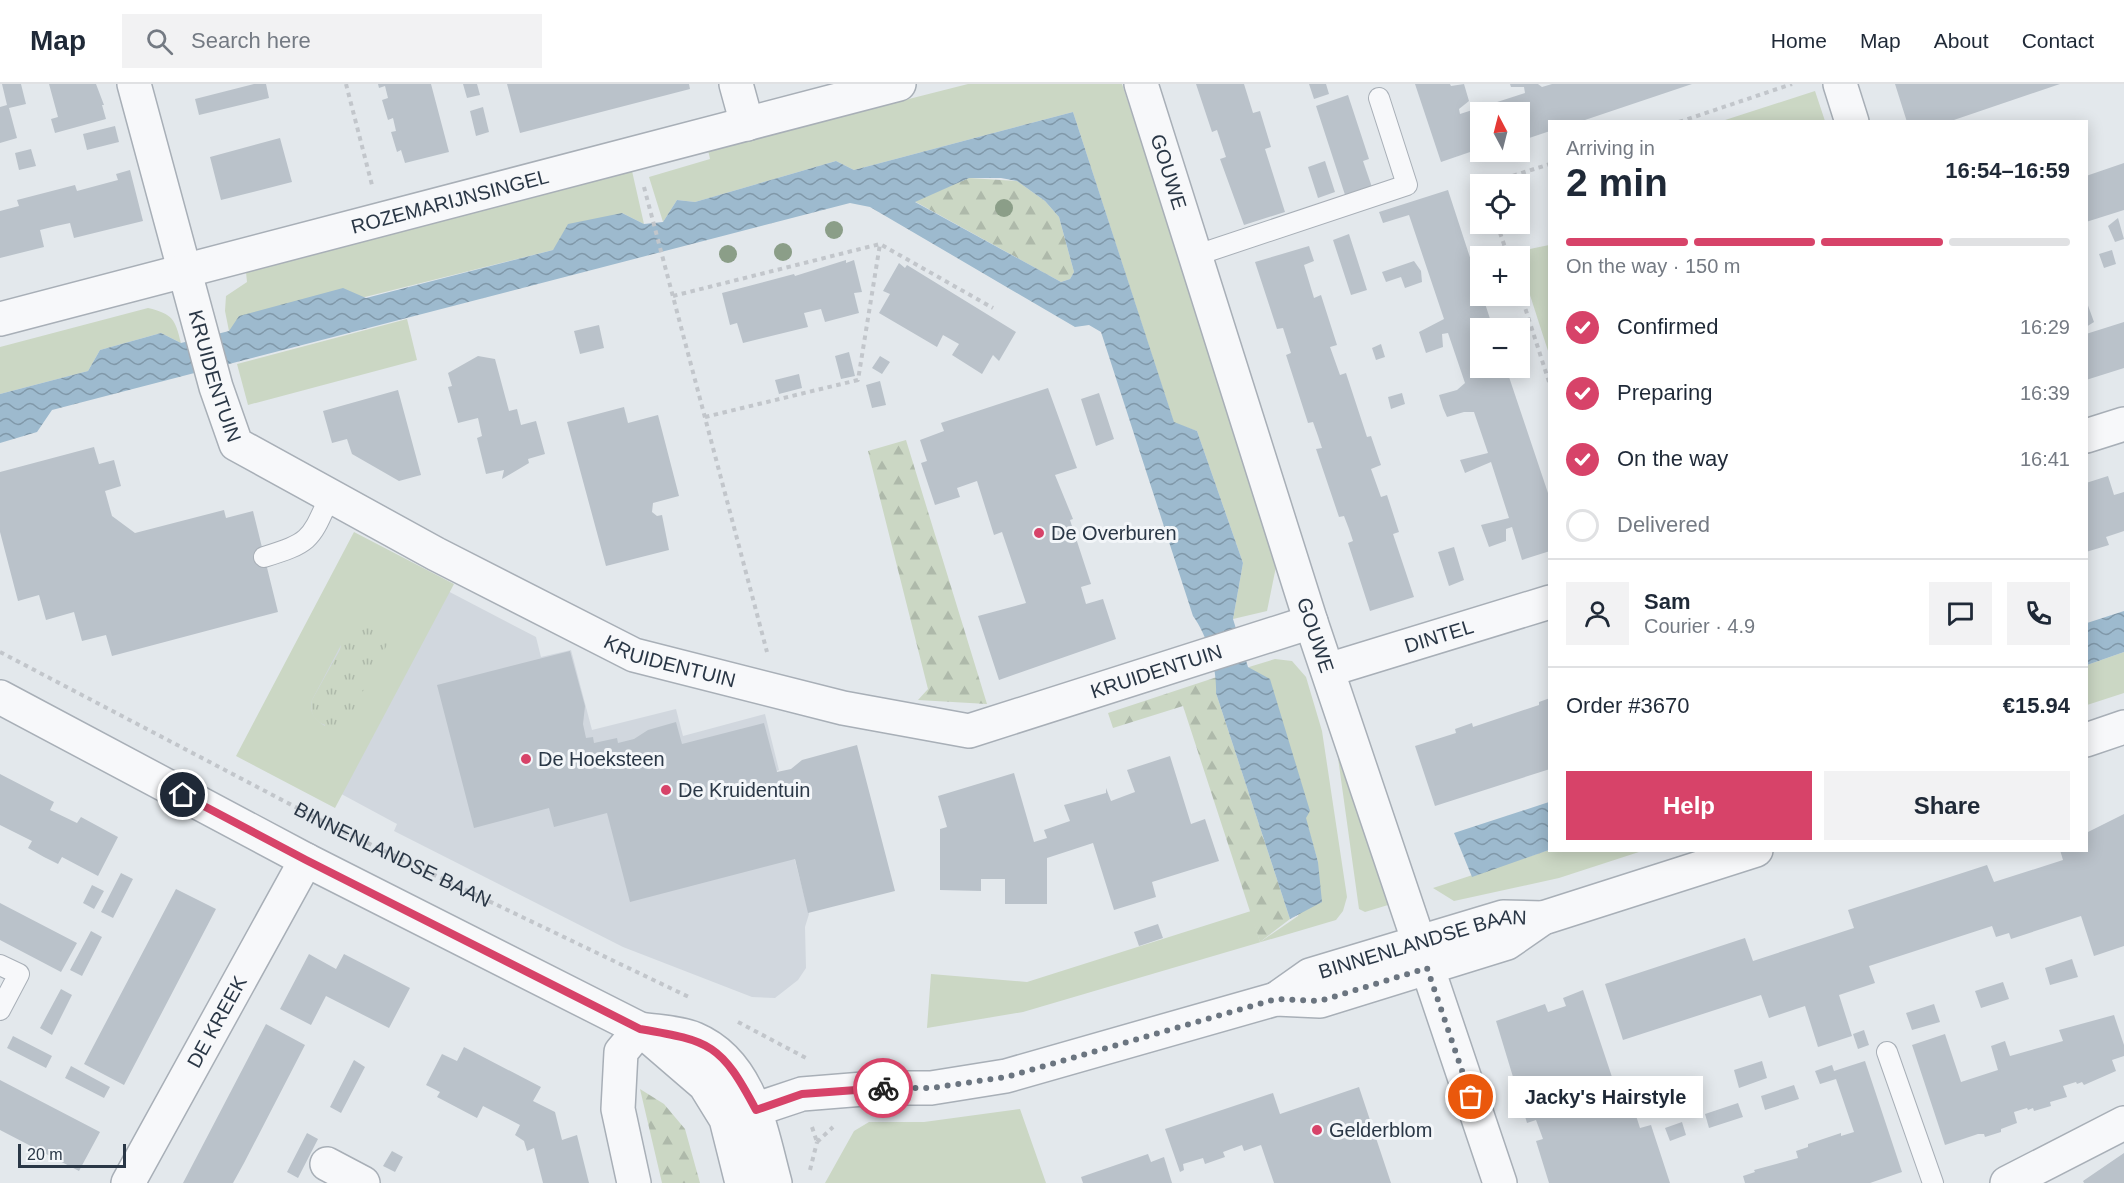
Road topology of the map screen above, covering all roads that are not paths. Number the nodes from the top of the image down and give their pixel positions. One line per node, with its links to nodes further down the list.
1 (134, 84): 10 (street, KRUIDENTUIN)
2 (736, 84): 8 (street)
3 (899, 84): 8 (street, ROZEMARIJNSINGEL)
4 (1141, 84): 9 (street, GOUWE)
5 (1840, 84): 7 (street)
6 (1379, 98): 9 (lane)
7 (1851, 120)
8 (747, 124): 10 (street, ROZEMARIJNSINGEL)
9 (1194, 256): 17 (street, GOUWE)
10 (185, 272): 11 (street, ROZEMARIJNSINGEL); 14 (street, KRUIDENTUIN)
11 (0, 319)
12 (2124, 424): 13 (street)
13 (2088, 435)
14 (330, 496): 15 (lane); 17 (street, KRUIDENTUIN)
15 (264, 557)
16 (1548, 603): 18 (street, DINTEL)
17 (1311, 622): 18 (street, GOUWE)
18 (1328, 670): 24 (street, GOUWE)
19 (0, 697): 23 (street)
20 (2124, 727): 21 (street)
21 (2088, 739)
22 (1750, 852): 24 (street, BINNENLANDSE BAAN)
23 (306, 860): 27 (street); 32 (street, DE KREEK)
24 (1423, 955): 29 (street, BINNENLANDSE BAAN); 37 (street, GOUWE)
25 (0, 965): 26 (lane)
26 (0, 1010)
27 (640, 1029): 29 (street); 34 (street)
28 (1887, 1052): 38 (lane)
29 (741, 1115): 35 (street); 36 (street)
30 (2124, 1123): 39 (street)
31 (327, 1164): 33 (street)
32 (128, 1183)
33 (363, 1183)
34 (634, 1183)
35 (742, 1183)
36 (775, 1183)
37 (1500, 1183)
38 (1933, 1183)
39 (2007, 1183)

